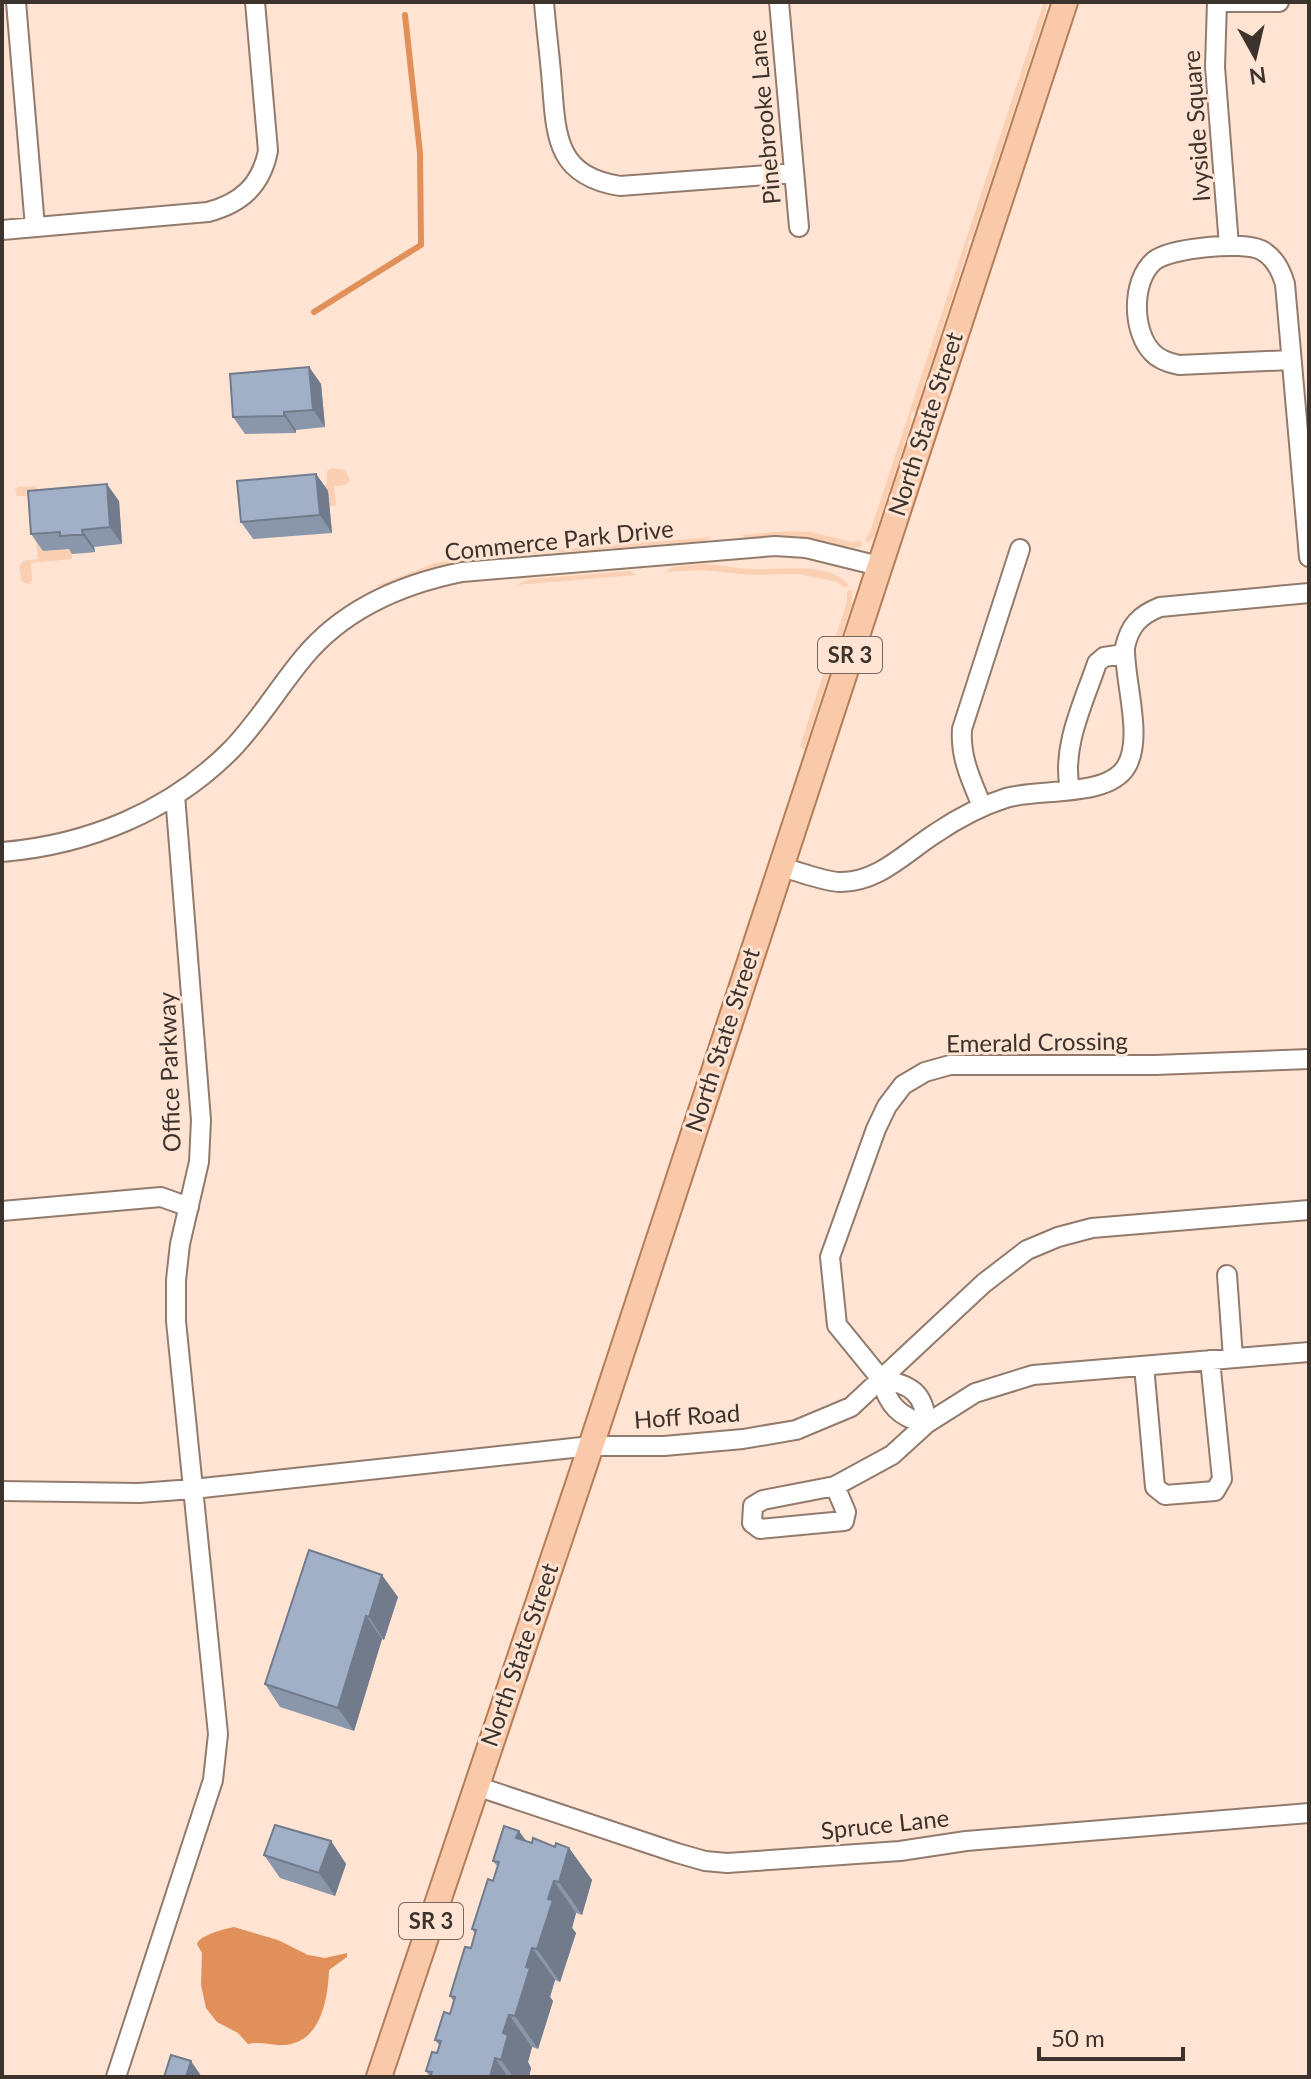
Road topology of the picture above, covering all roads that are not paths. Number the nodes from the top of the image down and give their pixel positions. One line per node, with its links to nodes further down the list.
1 (16, 2): 10 (street)
2 (255, 2): 10 (street)
3 (544, 2): 9 (street)
4 (779, 2): 9 (street, Pinebrooke Lane)
5 (1065, 2): 17 (main road, North State Street / SR 3)
6 (1217, 2): 13 (street, Ivyside Square)
7 (1226, 2): 8 (street)
8 (1279, 2)
9 (794, 173): 11 (street, Pinebrooke Lane)
10 (35, 227): 12 (street)
11 (799, 227)
12 (2, 230)
13 (1229, 246): 14 (street); 14 (street)
14 (1291, 360): 16 (street)
15 (1020, 549): 22 (street)
16 (1309, 557)
17 (879, 566): 21 (street, Commerce Park Drive); 24 (main road, North State Street / SR 3)
18 (1309, 593): 19 (street)
19 (1124, 654): 20 (street); 20 (street)
20 (1070, 789): 22 (street)
21 (175, 795): 23 (street, Commerce Park Drive); 26 (street, Office Parkway)
22 (982, 806): 24 (street)
23 (2, 852)
24 (780, 867): 36 (main road, North State Street / SR 3)
25 (1309, 1059): 34 (street, Emerald Crossing)
26 (189, 1207): 28 (street); 38 (street, Office Parkway)
27 (1309, 1210): 34 (street, Hoff Road)
28 (2, 1211)
29 (1227, 1275): 31 (street)
30 (1309, 1352): 31 (street)
31 (1233, 1358): 32 (street)
32 (1210, 1360): 33 (street); 33 (street)
33 (1144, 1366): 35 (street)
34 (881, 1379): 35 (street); 36 (street, Hoff Road)
35 (926, 1424): 37 (street)
36 (591, 1446): 38 (street, Hoff Road); 40 (main road, North State Street / SR 3)
37 (835, 1486): 37 (street)
38 (193, 1489): 39 (street, Hoff Road); 42 (street, Office Parkway)
39 (2, 1491)
40 (476, 1786): 41 (street, Spruce Lane); 43 (main road, North State Street / SR 3)
41 (1309, 1813)
42 (116, 2077)
43 (379, 2077)

